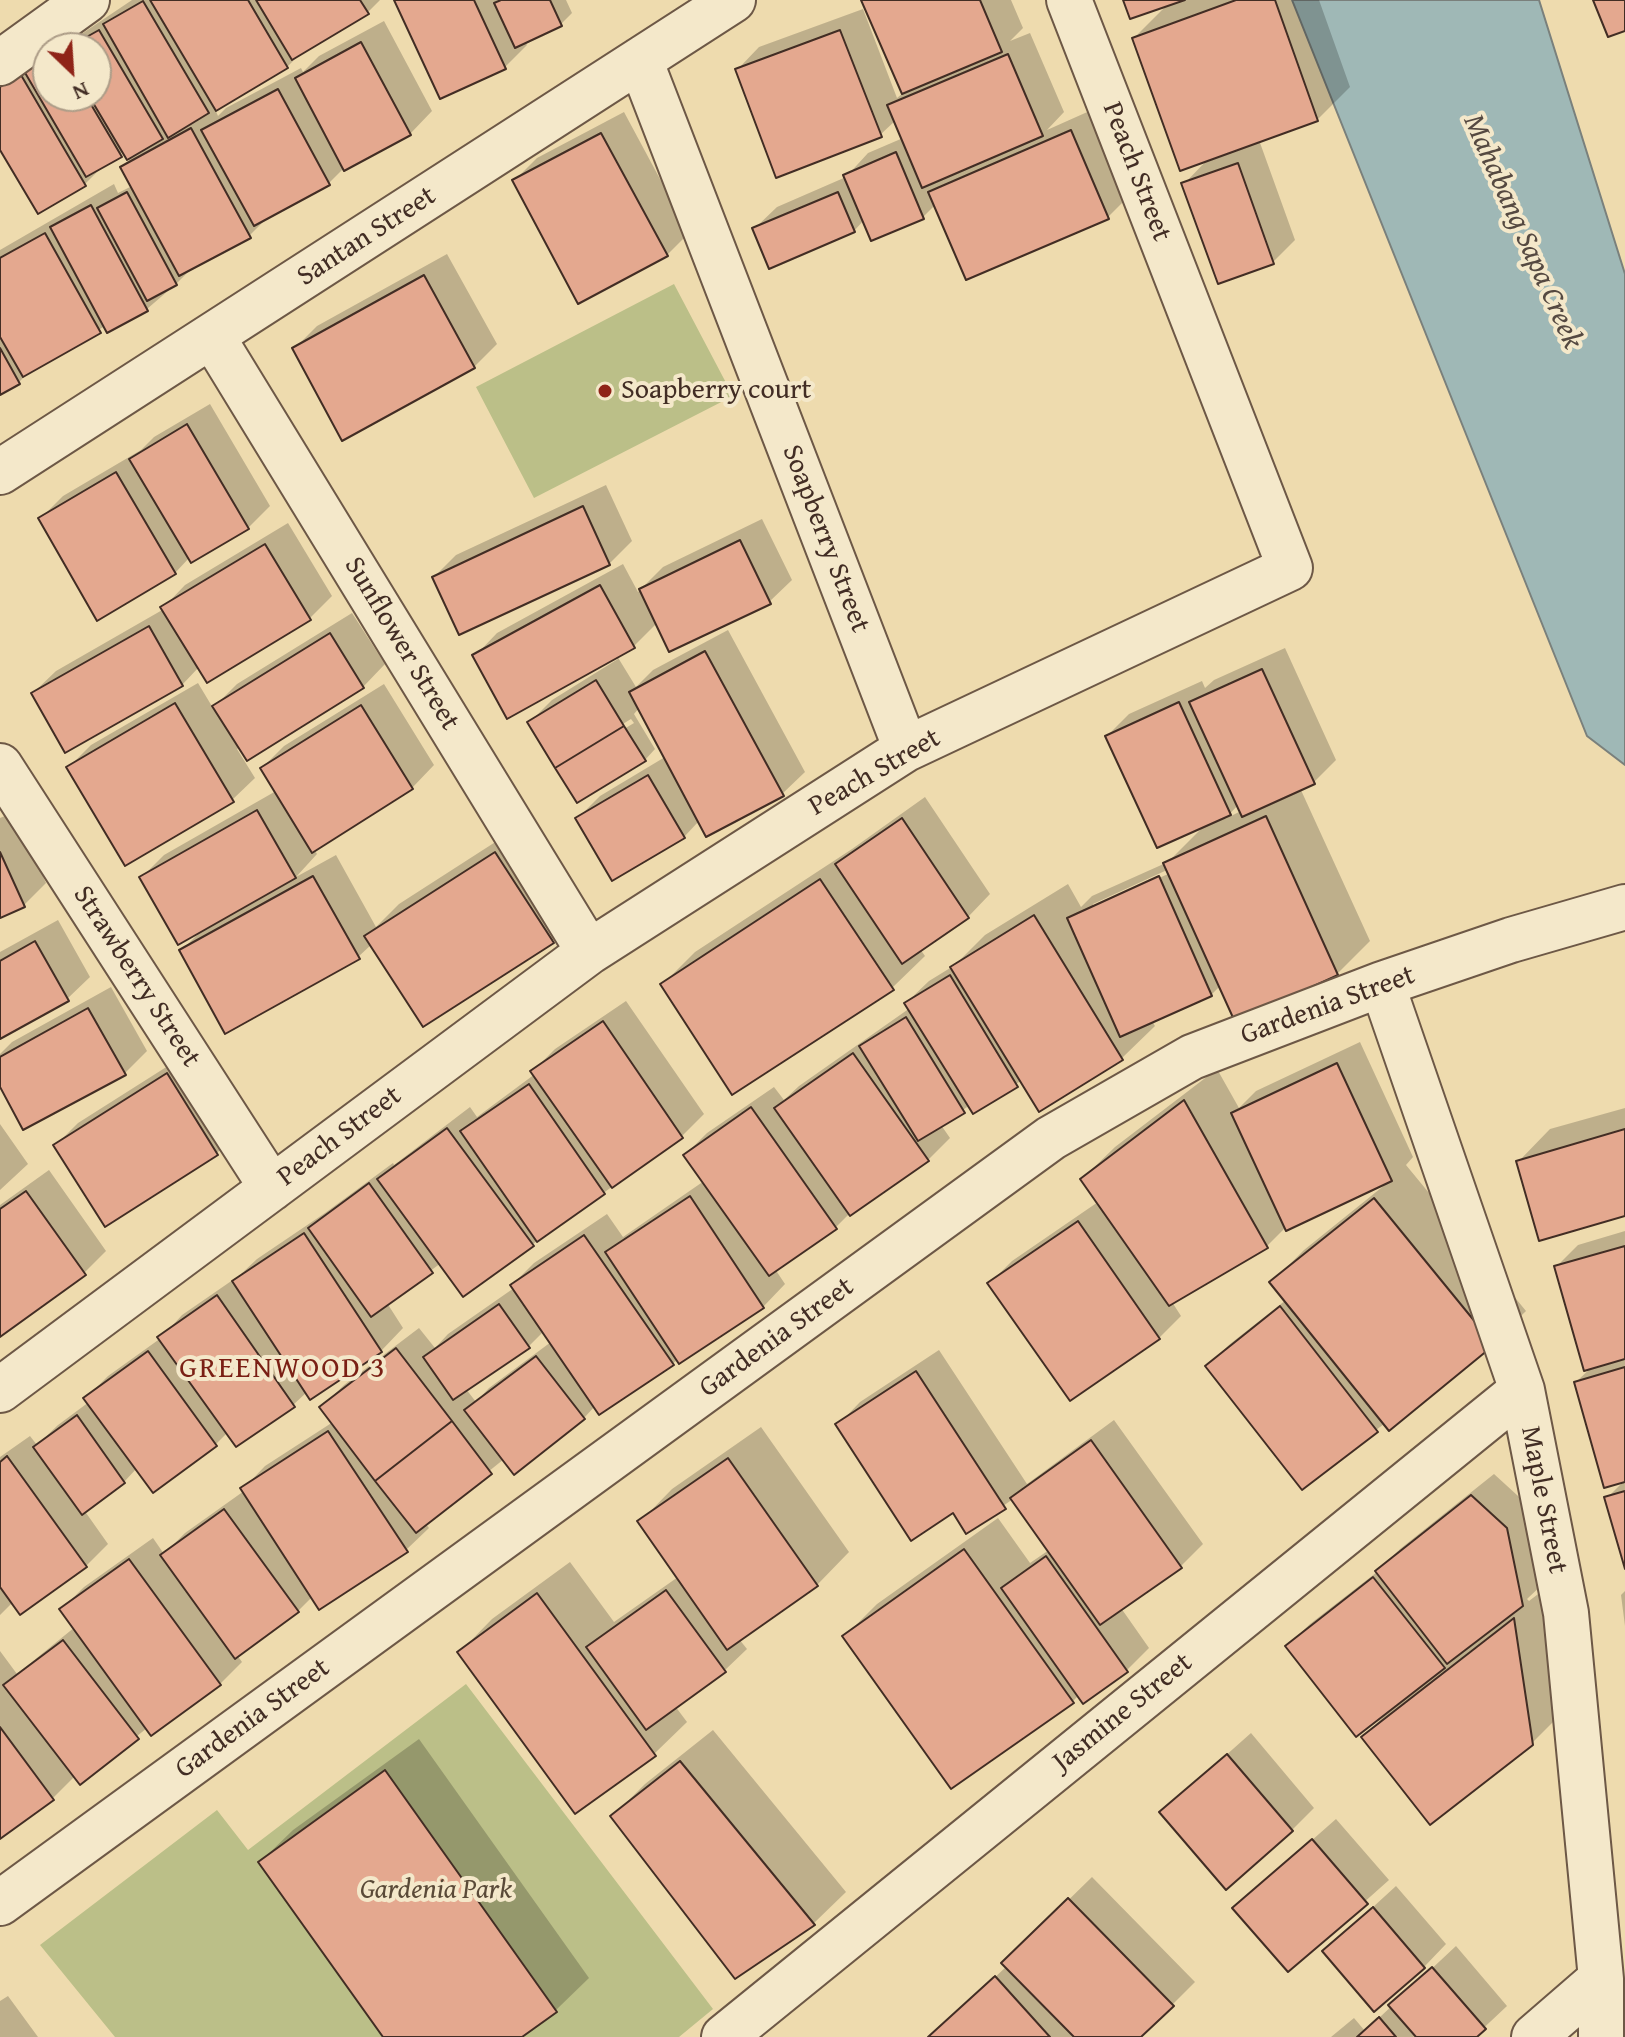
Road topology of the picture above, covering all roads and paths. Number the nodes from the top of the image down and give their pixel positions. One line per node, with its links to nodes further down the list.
1 (87, 0): 5 (street)
2 (733, 0): 4 (street, Santan Street)
3 (1069, 0): 8 (street, Peach Street)
4 (640, 60): 6 (street, Santan Street); 8 (street, Soapberry Street)
5 (0, 63)
6 (212, 336): 7 (street, Santan Street); 11 (street, Sunflower Street)
7 (0, 472)
8 (906, 749): 11 (street, Peach Street)
9 (0, 766): 13 (street, Strawberry Street)
10 (1625, 907): 12 (street, Gardenia Street)
11 (589, 952): 13 (street, Peach Street)
12 (1382, 984): 15 (street, Maple Street); 16 (street, Gardenia Street)
13 (272, 1188): 14 (street, Peach Street)
14 (0, 1390)
15 (1522, 1390): 17 (street, Maple Street); 18 (street, Jasmine Street)
16 (0, 1903)
17 (1601, 1979): 19 (street); 20 (street, Maple Street)
18 (724, 2037)
19 (1534, 2037)
20 (1601, 2037)

